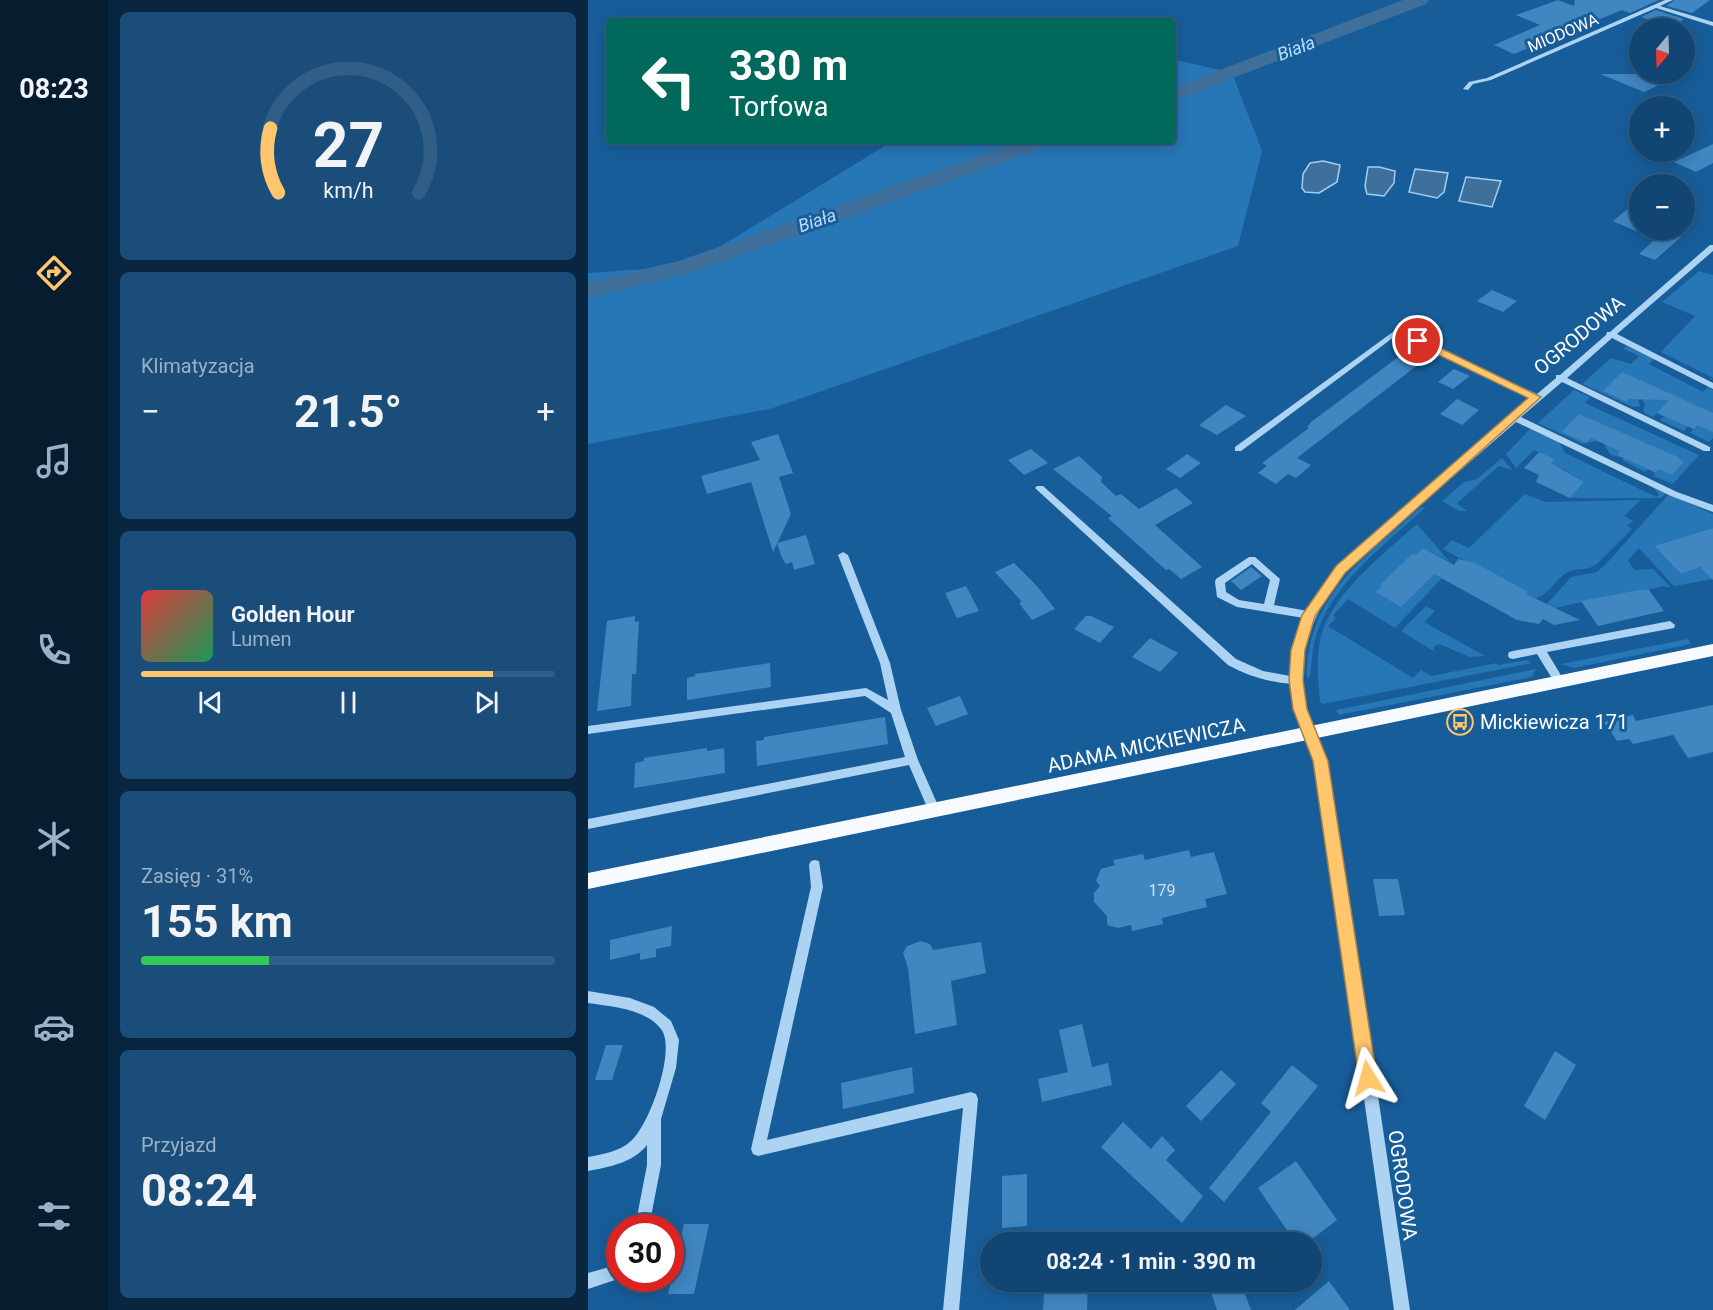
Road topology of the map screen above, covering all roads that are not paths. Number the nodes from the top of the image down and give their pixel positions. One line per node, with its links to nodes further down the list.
1 (1670, 0): 2 (street, MIODOWA)
2 (1657, 7): 3 (street); 4 (street, MIODOWA)
3 (1713, 24)
4 (1466, 89)
5 (1713, 247): 6 (street, OGRODOWA)
6 (1610, 334): 7 (street, OGRODOWA); 8 (street)
7 (1559, 377): 9 (street, OGRODOWA); 12 (street)
8 (1713, 386)
9 (1536, 397): 10 (street, OGRODOWA); 11 (street)
10 (1513, 417): 14 (street); 17 (street, OGRODOWA)
11 (1238, 449)
12 (1707, 449)
13 (1040, 488): 22 (street)
14 (1713, 509)
15 (843, 555): 24 (street)
16 (1268, 608): 16 (street); 17 (street)
17 (1309, 615): 22 (street, OGRODOWA)
18 (1670, 625): 19 (street)
19 (1540, 650): 21 (street); 23 (street)
20 (1713, 650): 23 (main road, ADAMA MICKIEWICZA)
21 (1513, 655)
22 (1296, 680): 26 (street, OGRODOWA)
23 (1560, 682): 26 (main road, ADAMA MICKIEWICZA)
24 (897, 710): 25 (street); 27 (street)
25 (588, 730)
26 (1309, 732): 28 (main road, ADAMA MICKIEWICZA); 39 (street, OGRODOWA)
27 (912, 760): 28 (street); 29 (street)
28 (934, 810): 31 (main road, ADAMA MICKIEWICZA)
29 (588, 825)
30 (815, 865): 38 (street)
31 (588, 881)
32 (588, 997): 33 (street)
33 (654, 1118): 34 (street); 35 (street)
34 (588, 1164)
35 (645, 1214)
36 (606, 1275): 37 (street)
37 (588, 1281)
38 (951, 1310)
39 (1402, 1310)

